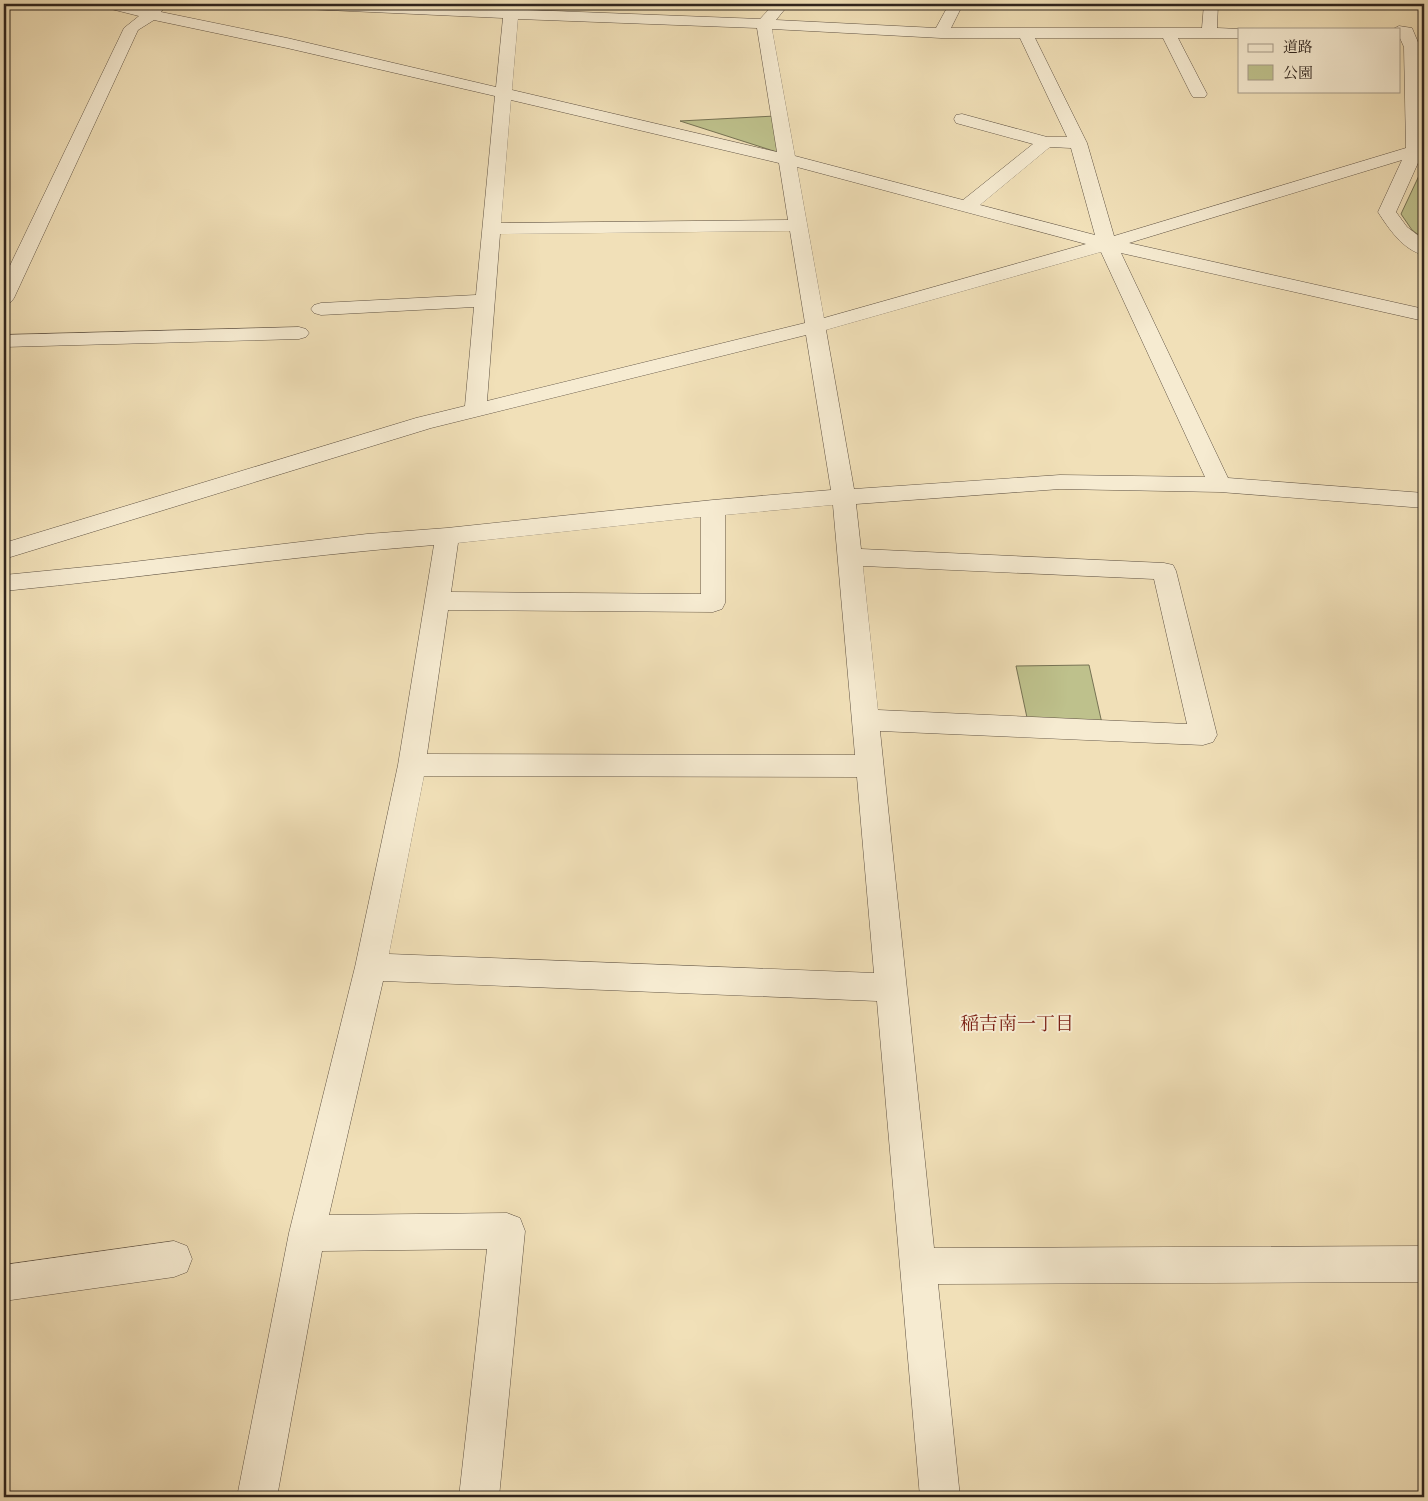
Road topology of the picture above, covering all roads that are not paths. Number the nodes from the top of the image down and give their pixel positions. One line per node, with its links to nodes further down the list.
1 (108, 4): 7 (street)
2 (283, 4): 8 (street)
3 (637, 4): 9 (street)
4 (782, 4): 10 (street)
5 (956, 4): 13 (street)
6 (1210, 4): 16 (street)
7 (155, 9): 18 (street); 30 (street)
8 (511, 13): 9 (street); 18 (street)
9 (629, 18): 10 (street)
10 (764, 24): 13 (street); 24 (street)
11 (1400, 31): 17 (street)
12 (1238, 32): 16 (street)
13 (941, 33): 14 (street)
14 (1025, 33): 15 (street); 22 (street)
15 (1168, 33): 16 (street); 19 (street)
16 (1210, 33)
17 (1418, 58): 23 (street)
18 (504, 94): 24 (street); 27 (street)
19 (1199, 94)
20 (962, 119): 21 (street)
21 (1046, 142): 22 (street); 25 (street)
22 (1078, 143): 28 (street)
23 (1420, 149): 28 (street); 29 (street)
24 (786, 159): 25 (street); 26 (street)
25 (966, 207): 28 (street)
26 (798, 225): 27 (street); 34 (street)
27 (491, 229): 31 (street)
28 (1107, 244): 33 (street); 34 (street); 38 (street)
29 (1424, 249)
30 (4, 298)
31 (484, 301): 32 (street); 37 (street)
32 (321, 309)
33 (1424, 315)
34 (815, 327): 37 (street); 39 (street)
35 (299, 333): 36 (street)
36 (4, 341)
37 (474, 410): 43 (street)
38 (1220, 485): 39 (street); 40 (street)
39 (844, 497): 41 (street); 44 (street)
40 (1424, 501)
41 (713, 508): 42 (street); 46 (street)
42 (447, 536): 45 (street); 46 (street)
43 (4, 552)
44 (849, 557): 47 (street); 47 (street)
45 (4, 584)
46 (437, 600): 48 (street)
47 (865, 720): 49 (street)
48 (412, 765): 49 (street); 50 (street)
49 (869, 766): 51 (street)
50 (371, 967): 51 (street); 52 (street)
51 (891, 988): 55 (street)
52 (307, 1233): 57 (street); 58 (street)
53 (174, 1258): 56 (street)
54 (1424, 1264): 55 (street)
55 (917, 1266): 59 (street)
56 (4, 1282)
57 (258, 1497)
58 (479, 1497)
59 (940, 1497)

